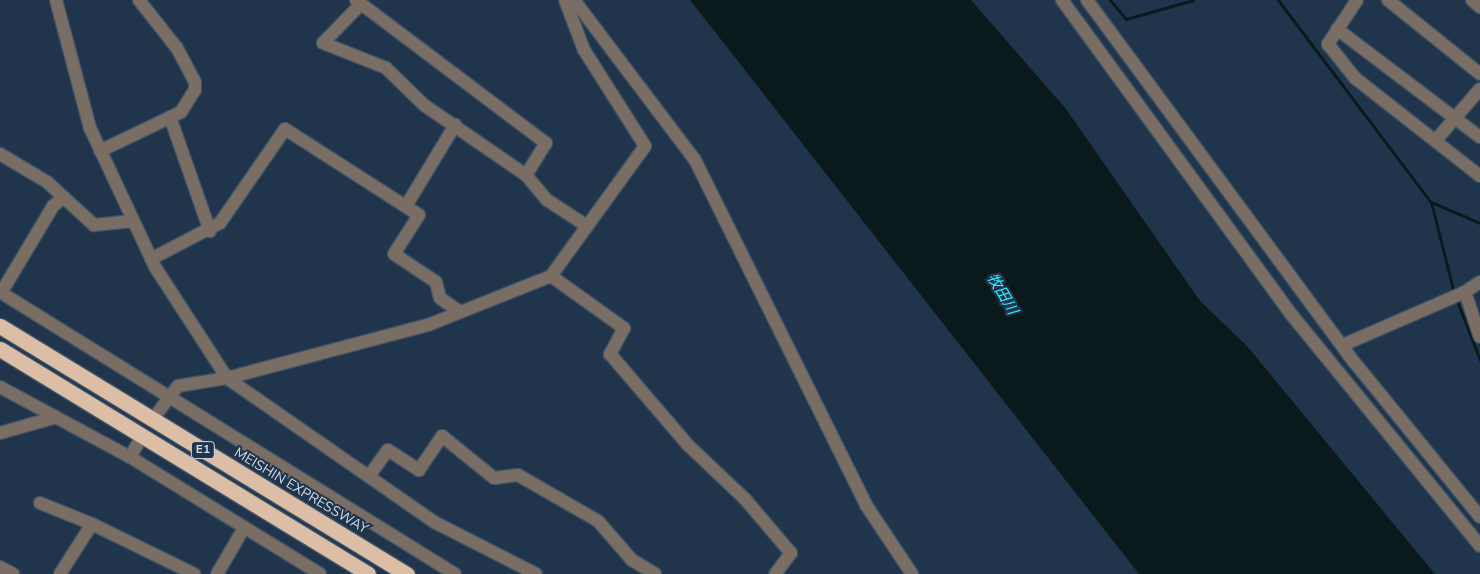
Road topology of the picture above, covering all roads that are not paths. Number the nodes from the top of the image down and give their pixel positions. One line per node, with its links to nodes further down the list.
1 (56, 0): 20 (street)
2 (139, 0): 15 (street)
3 (565, 0): 27 (street)
4 (574, 0): 66 (street)
5 (1062, 0): 53 (street)
6 (1087, 0): 38 (street)
7 (1357, 0): 12 (street)
8 (1388, 0): 13 (street)
9 (1472, 0): 11 (street)
10 (359, 2): 17 (street); 22 (street)
11 (1480, 7)
12 (1337, 29): 16 (street); 19 (street)
13 (1480, 74)
14 (1480, 89): 16 (street)
15 (170, 117): 20 (street); 28 (street)
16 (1456, 120): 18 (street); 19 (street)
17 (455, 125): 22 (street); 25 (street)
18 (1480, 137)
19 (1436, 140): 23 (street)
20 (100, 151): 26 (street)
21 (0, 154): 24 (street)
22 (526, 175): 27 (street)
23 (1480, 176)
24 (64, 198): 26 (street); 33 (street)
25 (406, 206): 28 (street); 35 (street)
26 (133, 221): 29 (street)
27 (586, 226): 30 (street)
28 (210, 230): 29 (street)
29 (151, 260): 40 (street)
30 (550, 276): 35 (street); 65 (street)
31 (1480, 282): 32 (street)
32 (1465, 292): 34 (street); 37 (street); 38 (street)
33 (0, 293): 42 (street)
34 (1480, 301)
35 (460, 312): 40 (street)
36 (2, 327): 61 (highway, MEISHIN EXPRESSWAY / E1)
37 (1480, 337)
38 (1343, 345): 50 (street)
39 (0, 349): 60 (highway, E1)
40 (227, 378): 42 (street); 48 (street)
41 (0, 387): 44 (street)
42 (166, 398): 43 (street); 62 (street)
43 (158, 411)
44 (56, 417): 45 (street); 47 (street)
45 (0, 433)
46 (137, 445): 47 (street)
47 (130, 457): 52 (street)
48 (369, 476): 63 (street); 64 (street)
49 (40, 503): 51 (street)
50 (1480, 517)
51 (92, 524): 56 (street); 57 (street)
52 (244, 528): 58 (street); 59 (street)
53 (1480, 546)
54 (0, 567): 55 (street)
55 (13, 574)
56 (60, 574)
57 (194, 574)
58 (217, 574)
59 (320, 574)
60 (368, 574)
61 (407, 574)
62 (453, 574)
63 (536, 574)
64 (654, 574)
65 (775, 574)
66 (912, 574)

